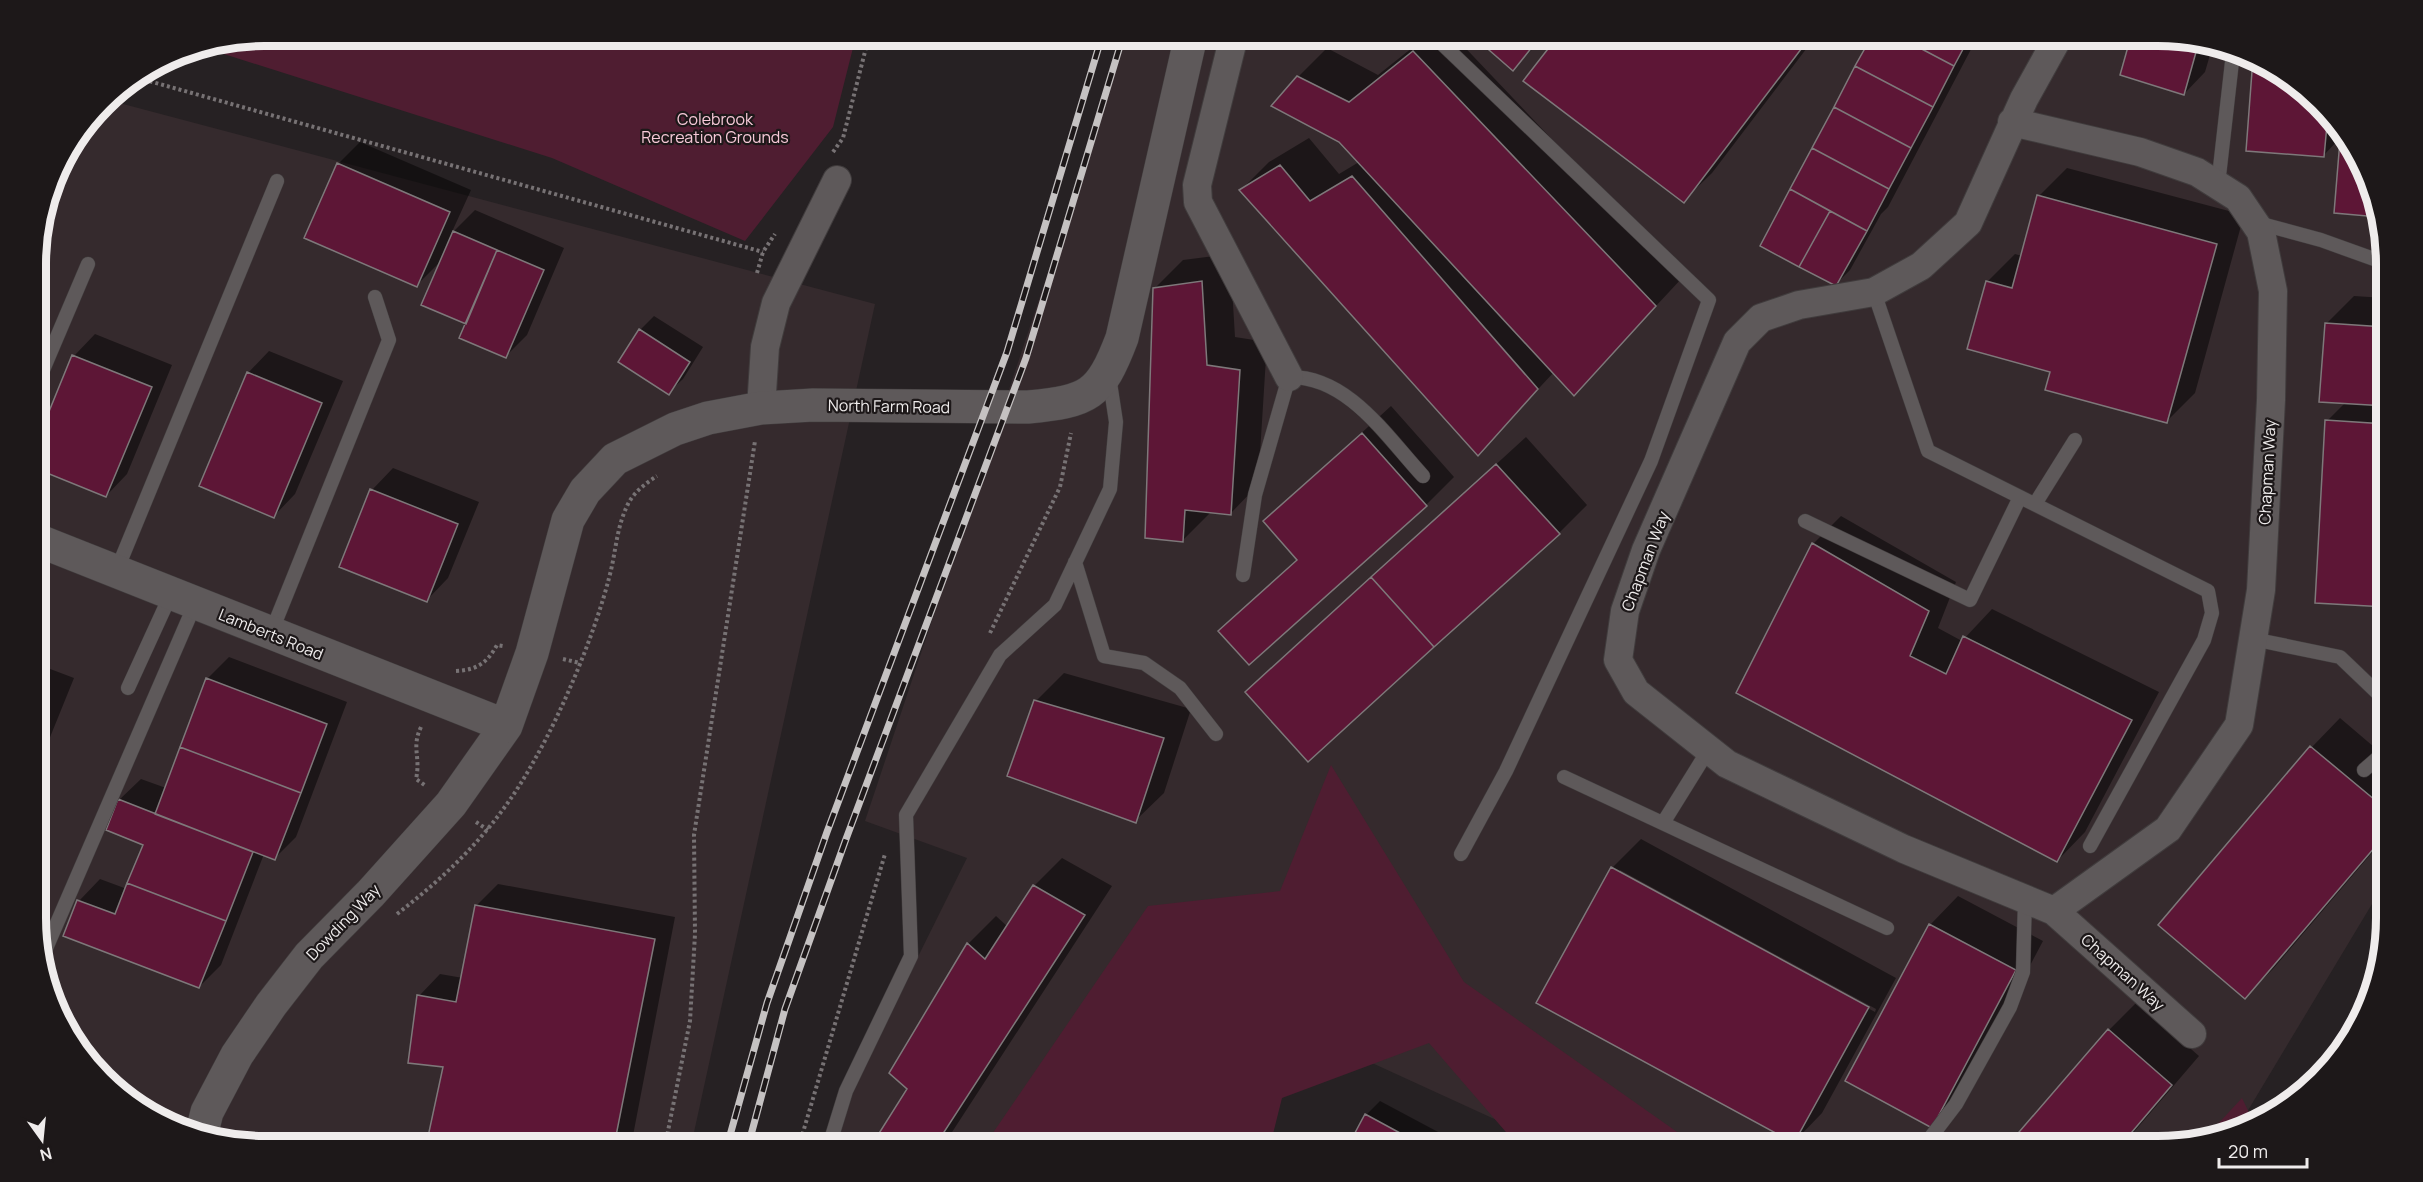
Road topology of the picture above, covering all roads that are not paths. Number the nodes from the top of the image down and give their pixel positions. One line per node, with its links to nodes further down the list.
1 (1189, 46): 16 (street, North Farm Road)
2 (1232, 46): 17 (street)
3 (1444, 46): 41 (lane)
4 (2054, 46): 6 (street, Chapman Way)
5 (2231, 59): 9 (lane)
6 (2012, 122): 9 (street, Chapman Way); 13 (street, Chapman Way)
7 (837, 180): 18 (street)
8 (277, 181): 26 (lane)
9 (2218, 185): 10 (street, Chapman Way)
10 (2254, 222): 11 (lane); 30 (street, Chapman Way)
11 (2376, 260)
12 (88, 264): 15 (lane)
13 (1874, 292): 21 (lane); 35 (street, Chapman Way)
14 (375, 297): 29 (lane)
15 (46, 363)
16 (1108, 373): 18 (street, North Farm Road); 25 (lane)
17 (1289, 377): 20 (lane); 27 (lane)
18 (761, 408): 33 (street, North Farm Road)
19 (2075, 440): 22 (lane)
20 (1423, 476)
21 (2020, 497): 22 (lane); 23 (lane)
22 (2036, 504): 40 (lane)
23 (1805, 521)
24 (46, 544): 26 (street, Lamberts Road)
25 (1075, 562): 34 (lane); 48 (lane)
26 (116, 572): 28 (street, Lamberts Road)
27 (1243, 575)
28 (183, 599): 29 (street, Lamberts Road); 31 (lane); 45 (lane)
29 (270, 635): 33 (street, Lamberts Road)
30 (2253, 639): 32 (lane); 43 (street, Chapman Way)
31 (128, 688)
32 (2376, 691)
33 (506, 726): 47 (street, Dowding Way)
34 (1216, 734)
35 (1708, 749): 39 (lane); 42 (street, Chapman Way)
36 (2376, 759): 37 (lane)
37 (2364, 770)
38 (1564, 777): 39 (lane)
39 (1663, 823): 44 (lane)
40 (2090, 846)
41 (1461, 854)
42 (2025, 899): 43 (street, Chapman Way); 49 (lane)
43 (2054, 911): 46 (street, Chapman Way)
44 (1887, 928)
45 (48, 943)
46 (2192, 1034)
47 (203, 1127)
48 (832, 1136)
49 (1932, 1136)

